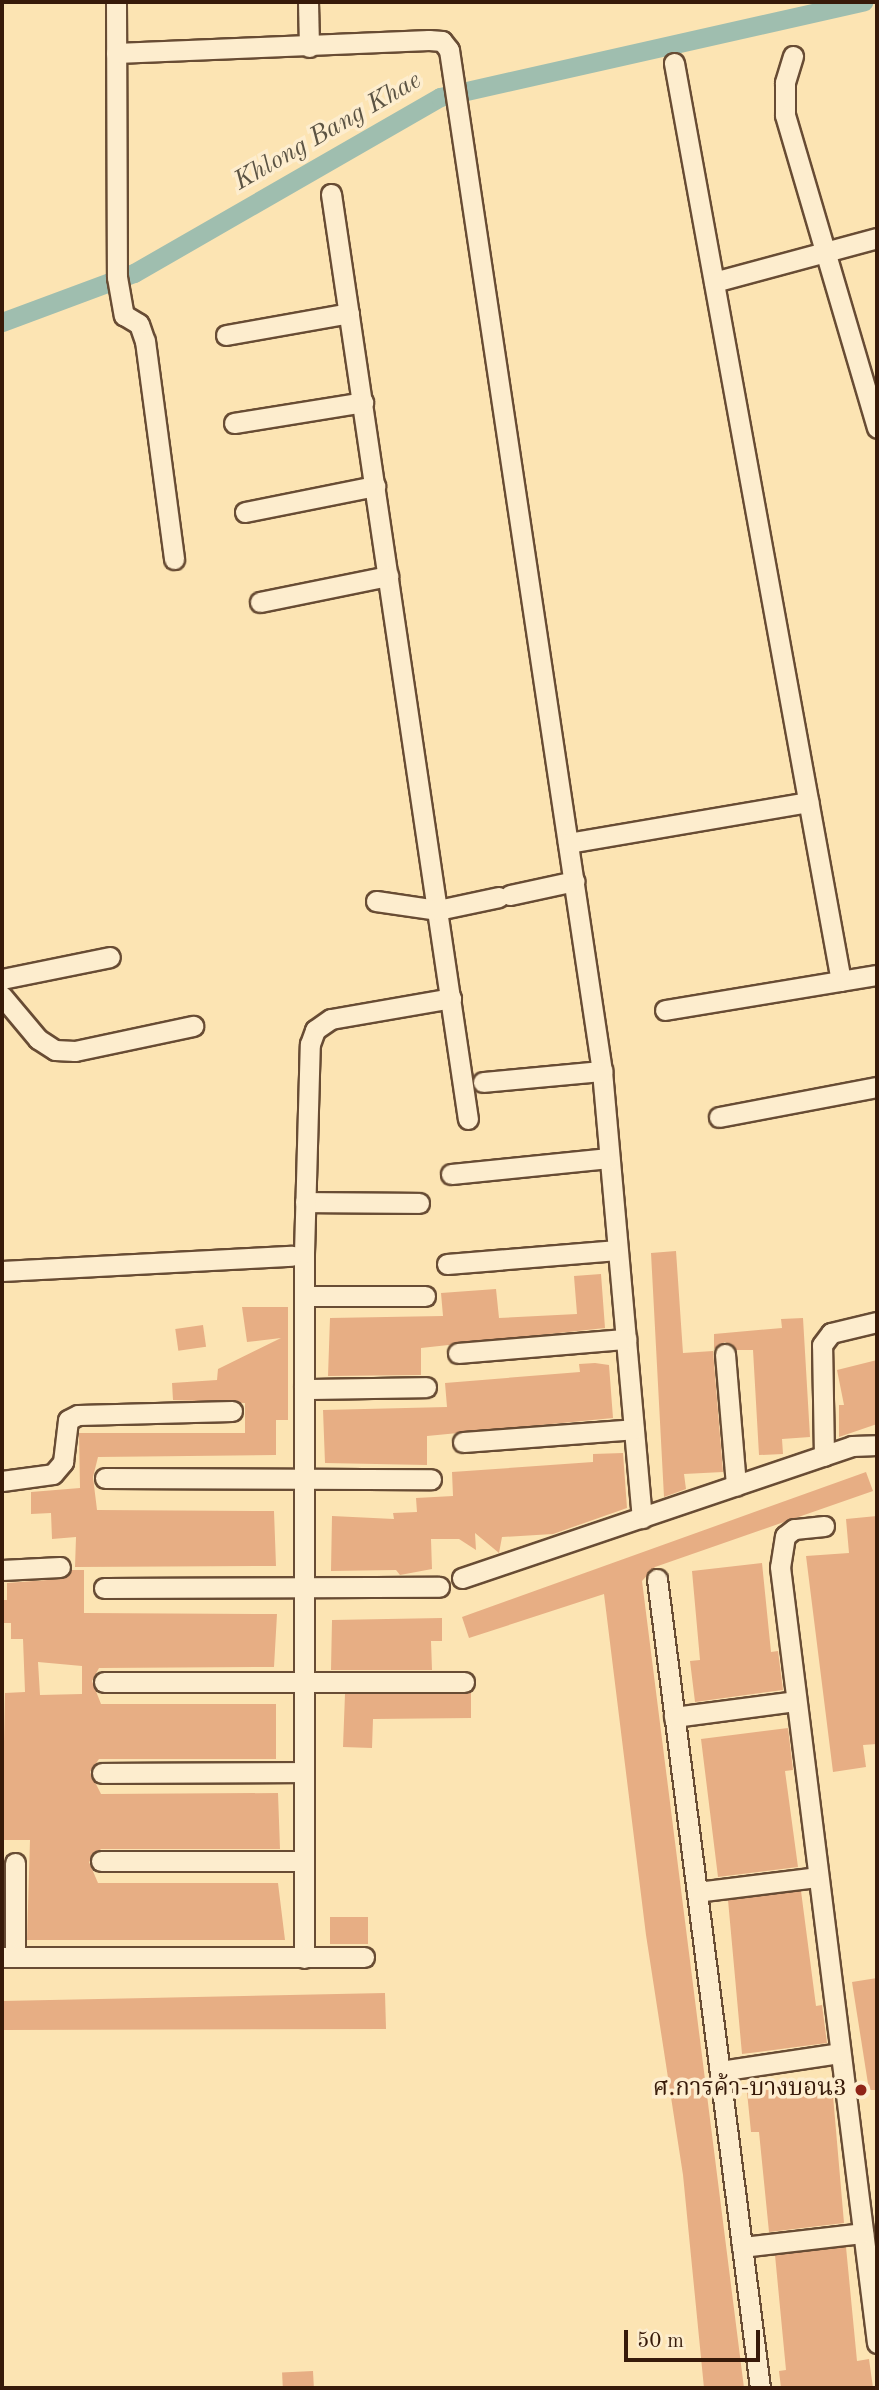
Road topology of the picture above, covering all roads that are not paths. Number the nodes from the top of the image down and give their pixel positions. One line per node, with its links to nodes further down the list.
1 (116, 2): 4 (street)
2 (308, 2): 3 (street)
3 (309, 47): 4 (street); 22 (street)
4 (116, 53): 18 (street)
5 (793, 57): 9 (street)
6 (674, 63): 10 (street)
7 (331, 194): 11 (street)
8 (877, 238): 9 (street)
9 (824, 251): 10 (street); 15 (street)
10 (714, 282): 21 (street)
11 (349, 313): 12 (street); 13 (street)
12 (226, 335)
13 (363, 402): 14 (street); 16 (street)
14 (234, 423)
15 (877, 428)
16 (375, 486): 17 (street); 19 (street)
17 (245, 512)
18 (174, 559)
19 (388, 576): 20 (street); 25 (street)
20 (260, 602)
21 (809, 802): 22 (street); 29 (street)
22 (568, 843): 23 (street)
23 (574, 881): 25 (street); 34 (street)
24 (376, 901): 25 (street)
25 (438, 910): 31 (street)
26 (110, 957): 28 (street)
27 (877, 975): 29 (street)
28 (2, 979)
29 (841, 981): 32 (street)
30 (2, 996): 33 (street)
31 (451, 998): 38 (street); 41 (street)
32 (665, 1010)
33 (193, 1026)
34 (602, 1070): 35 (street); 39 (street)
35 (483, 1082)
36 (877, 1087): 37 (street)
37 (719, 1116)
38 (468, 1119)
39 (609, 1158): 40 (street); 43 (street)
40 (451, 1174)
41 (305, 1202): 42 (street); 47 (street)
42 (419, 1203)
43 (617, 1250): 45 (street); 50 (street)
44 (292, 1256): 46 (street)
45 (447, 1264)
46 (2, 1271)
47 (304, 1296): 48 (street); 54 (street)
48 (425, 1296)
49 (877, 1322): 59 (street)
50 (626, 1339): 51 (street); 56 (street)
51 (458, 1353)
52 (725, 1354): 64 (street)
53 (426, 1387): 54 (street)
54 (304, 1389): 61 (street)
55 (232, 1411): 63 (street)
56 (634, 1429): 57 (street); 65 (street)
57 (463, 1442)
58 (877, 1445): 59 (street)
59 (824, 1456): 64 (street)
60 (104, 1478): 61 (street)
61 (304, 1479): 62 (street); 71 (street)
62 (431, 1479)
63 (2, 1481)
64 (736, 1486): 65 (street)
65 (642, 1518): 69 (street)
66 (824, 1525): 77 (street)
67 (60, 1567): 68 (street)
68 (2, 1570)
69 (463, 1578)
70 (657, 1579): 78 (street)
71 (304, 1587): 72 (street); 73 (street); 76 (street)
72 (439, 1587)
73 (104, 1588)
74 (104, 1682): 76 (street)
75 (464, 1682): 76 (street)
76 (304, 1684): 79 (street)
77 (795, 1701): 78 (street); 84 (street)
78 (674, 1717): 85 (street)
79 (304, 1772): 80 (street); 82 (street)
80 (102, 1773)
81 (101, 1861): 82 (street)
82 (304, 1861): 88 (street)
83 (15, 1863): 86 (street)
84 (817, 1877): 85 (street); 89 (street)
85 (697, 1892): 90 (street)
86 (8, 1957): 88 (street)
87 (363, 1957): 88 (street)
88 (304, 1958)
89 (840, 2053): 90 (street); 91 (street)
90 (720, 2071): 92 (street)
91 (863, 2233): 92 (street); 93 (street)
92 (742, 2247): 94 (street)
93 (877, 2343)
94 (760, 2388)

